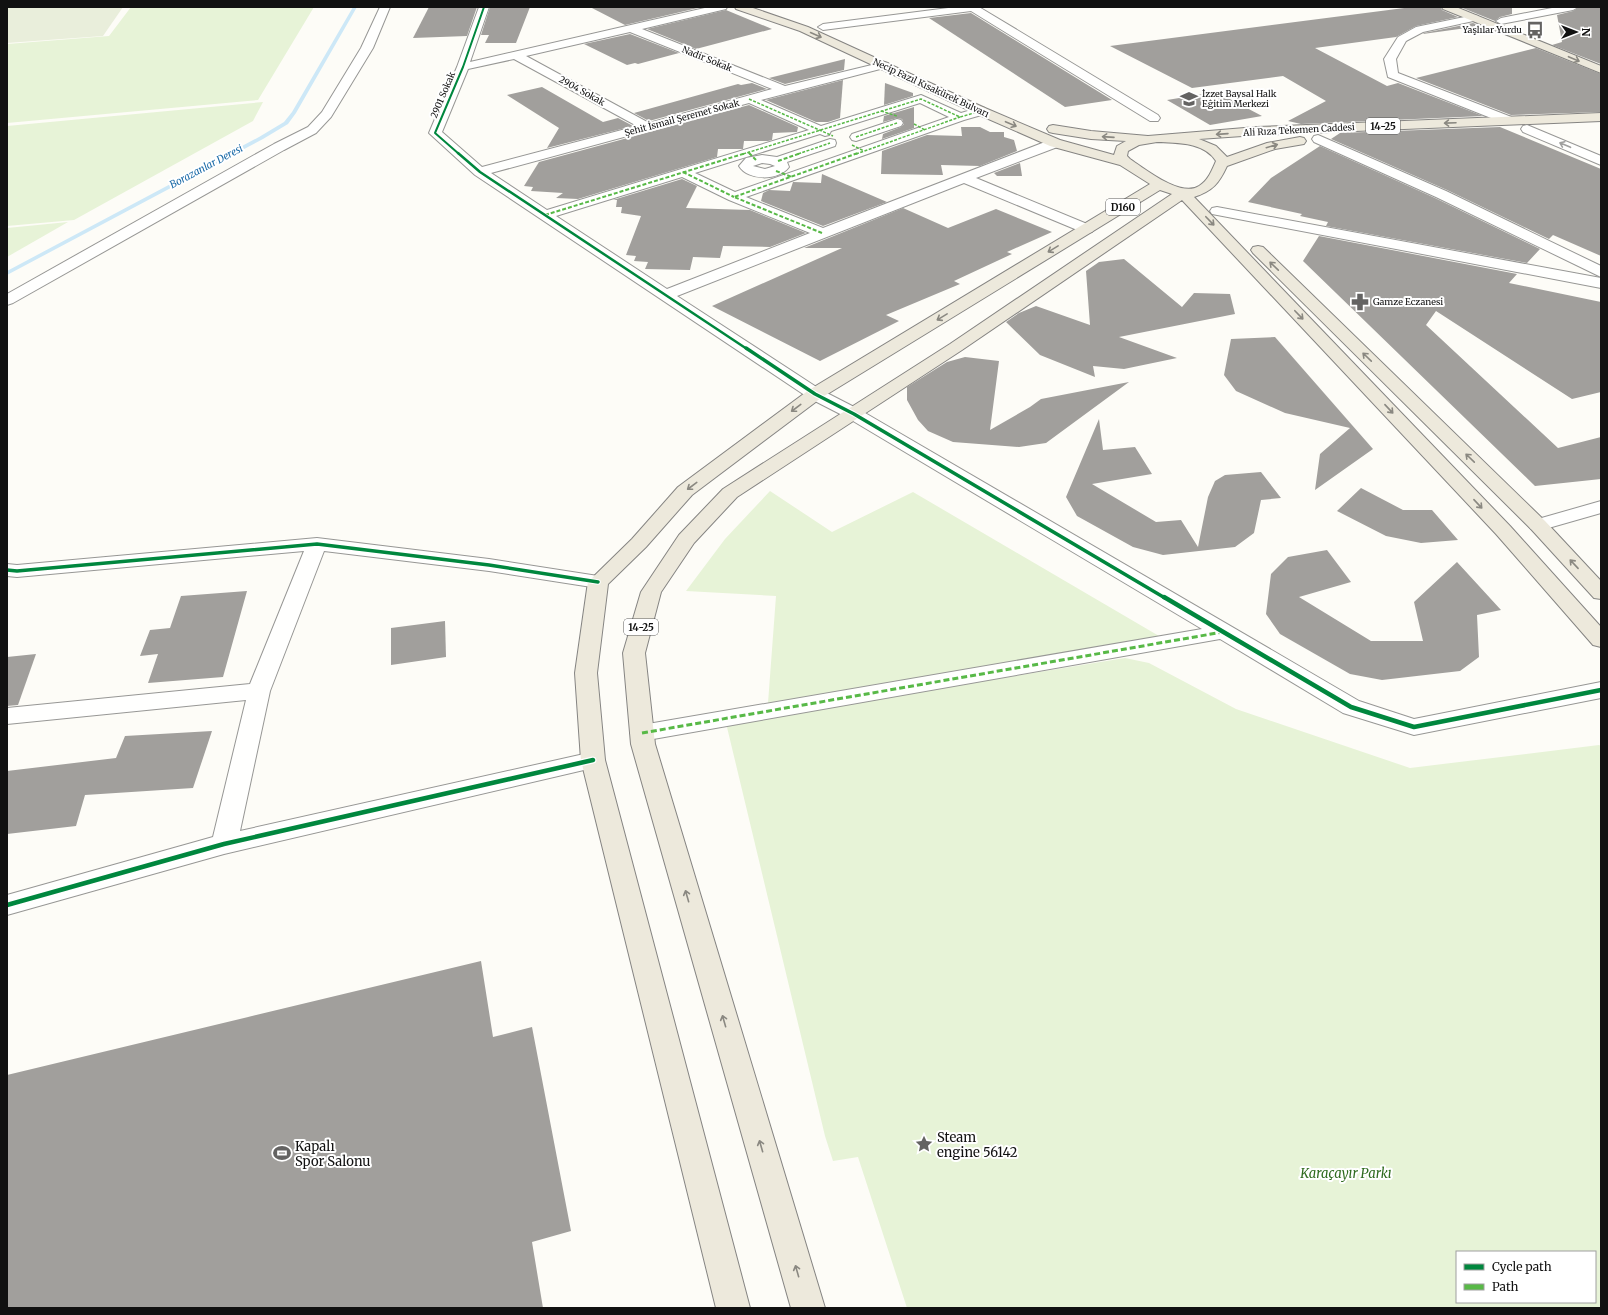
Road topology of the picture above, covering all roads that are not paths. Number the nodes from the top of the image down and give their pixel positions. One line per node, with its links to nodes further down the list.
1 (384, 7): 60 (street)
2 (484, 7): 18 (street, 2901 Sokak)
3 (722, 7): 13 (street)
4 (740, 7): 17 (main road, Necip Fazıl Kısakürek Bulvarı, one-way to 17)
5 (767, 7): 12 (main road, Necip Fazıl Kısakürek Bulvarı)
6 (1447, 7): 10 (main road)
7 (1467, 7): 11 (main road)
8 (1571, 7): 11 (street)
9 (977, 8): 12 (street); 26 (street)
10 (1474, 18): 19 (main road, one-way to 19); 28 (street)
11 (1501, 21): 15 (main road)
12 (823, 27): 16 (main road, Necip Fazıl Kısakürek Bulvarı)
13 (630, 28): 14 (street); 20 (street, Nadir Sokak)
14 (516, 55): 18 (street); 31 (street, 2904 Sokak)
15 (1601, 60)
16 (902, 62)
17 (884, 65): 20 (street, Şehit İsmail Şeremet Sokak); 23 (main road, Necip Fazıl Kısakürek Bulvarı)
18 (463, 67): 46 (street, 2901 Sokak)
19 (1601, 70)
20 (784, 90): 21 (street, Şehit İsmail Şeremet Sokak)
21 (749, 99): 31 (street, Şehit İsmail Şeremet Sokak); 34 (street)
22 (881, 111): 24 (street); 27 (street); 34 (street)
23 (981, 111): 24 (street); 39 (main road, Necip Fazıl Kısakürek Bulvarı, one-way to 39)
24 (960, 117): 32 (street)
25 (1601, 117): 28 (main road, Ali Rıza Tekemen Caddesi / 14-25)
26 (1154, 118)
27 (897, 120): 32 (street); 40 (street)
28 (1510, 121): 35 (main road, Ali Rıza Tekemen Caddesi / 14-25, one-way to 35)
29 (1041, 123): 36 (main road, one-way to 29)
30 (1601, 125): 33 (main road, Ali Rıza Tekemen Caddesi / 14-25)
31 (648, 127): 46 (street, Şehit İsmail Şeremet Sokak)
32 (919, 127): 40 (street)
33 (1527, 129): 37 (main road, Ali Rıza Tekemen Caddesi / 14-25); 42 (street, one-way to 33)
34 (820, 130): 38 (street); 41 (street)
35 (1165, 138): 36 (main road, 14-25); 44 (main road, 14-25)
36 (1147, 139): 43 (main road, 14-25)
37 (1318, 139): 44 (main road, Ali Rıza Tekemen Caddesi / 14-25, one-way to 37); 57 (street)
38 (832, 140): 40 (street); 45 (street)
39 (1055, 143): 43 (main road, Necip Fazıl Kısakürek Bulvarı); 49 (street)
40 (858, 144): 48 (street)
41 (752, 156): 45 (street); 47 (street)
42 (1601, 161)
43 (1125, 162): 50 (main road, Necip Fazıl Kısakürek Bulvarı)
44 (1222, 163): 51 (main road, 14-25)
45 (777, 166): 48 (street)
46 (480, 172): 54 (street)
47 (683, 172): 52 (street); 54 (street)
48 (792, 176): 52 (street)
49 (964, 178): 55 (street); 56 (street)
50 (1160, 184): 51 (main road, Necip Fazıl Kısakürek Bulvarı); 55 (main road, D160)
51 (1192, 192): 53 (main road); 62 (main road, 14-25); 70 (main road, one-way to 70)
52 (734, 197): 56 (street)
53 (1217, 211): 58 (street); 64 (main road, one-way to 53)
54 (545, 215): 59 (street)
55 (1087, 229): 61 (main road, one-way to 61)
56 (822, 234): 59 (street)
57 (1601, 272)
58 (1601, 283)
59 (665, 295): 61 (street)
60 (7, 300)
61 (815, 394): 62 (street); 67 (main road, one-way to 67)
62 (854, 414): 69 (street); 74 (main road, 14-25)
63 (1601, 507): 64 (street)
64 (1538, 524): 68 (main road, one-way to 64)
65 (317, 544): 66 (street); 67 (street); 72 (street)
66 (7, 570)
67 (598, 582): 75 (main road)
68 (1601, 593)
69 (1223, 632): 71 (street); 74 (street)
70 (1601, 640)
71 (1601, 690)
72 (259, 691): 73 (street); 76 (street)
73 (7, 716)
74 (642, 733): 79 (main road, 14-25, one-way to 74)
75 (593, 760): 76 (street); 78 (main road)
76 (224, 844): 77 (street)
77 (7, 905)
78 (732, 1308)
79 (808, 1308)

